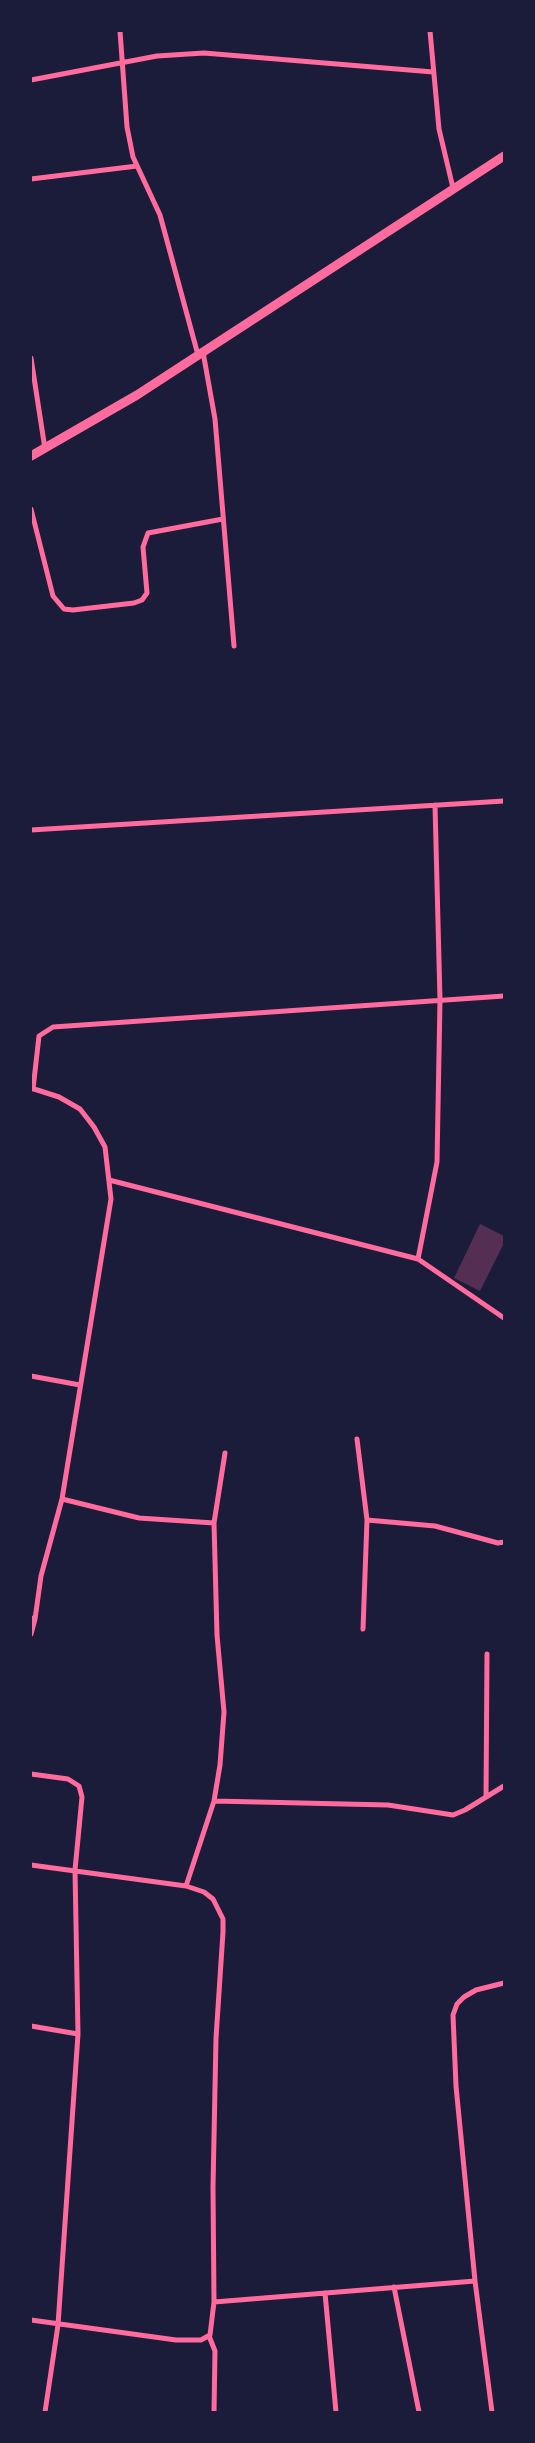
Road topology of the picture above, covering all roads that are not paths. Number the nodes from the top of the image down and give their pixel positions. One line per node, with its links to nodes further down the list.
1 (120, 31): 3 (street)
2 (430, 31): 4 (street)
3 (123, 64): 4 (street); 5 (street); 7 (street)
4 (433, 72): 9 (street)
5 (31, 80)
6 (504, 156): 9 (street)
7 (137, 166): 8 (street); 10 (street)
8 (31, 179)
9 (453, 188): 10 (street)
10 (201, 354): 12 (street); 15 (street)
11 (31, 358): 12 (street)
12 (45, 449): 13 (street)
13 (31, 456)
14 (31, 509): 15 (street)
15 (223, 518): 16 (street)
16 (234, 646)
17 (504, 801): 18 (street)
18 (435, 806): 19 (street); 21 (street)
19 (31, 830)
20 (504, 996): 21 (street)
21 (440, 1000): 22 (street); 24 (street)
22 (32, 1088): 23 (street)
23 (109, 1180): 24 (street); 27 (street)
24 (418, 1259): 25 (street)
25 (504, 1318)
26 (31, 1376): 27 (street)
27 (80, 1385): 30 (street)
28 (357, 1439): 31 (street)
29 (225, 1453): 32 (street)
30 (62, 1499): 32 (street); 35 (street)
31 (367, 1520): 33 (street); 36 (street)
32 (214, 1522): 42 (street)
33 (501, 1543): 34 (street)
34 (504, 1548)
35 (33, 1618): 37 (street)
36 (363, 1629)
37 (31, 1634)
38 (486, 1654): 41 (street)
39 (31, 1774): 44 (street)
40 (504, 1786): 41 (street)
41 (486, 1797): 42 (street)
42 (214, 1801): 45 (street)
43 (31, 1865): 44 (street)
44 (75, 1870): 45 (street); 48 (street)
45 (186, 1886): 52 (street)
46 (504, 1983): 49 (street)
47 (31, 2026): 48 (street)
48 (78, 2034): 54 (street)
49 (475, 2281): 50 (street); 60 (street)
50 (394, 2288): 51 (street); 59 (street)
51 (325, 2293): 52 (street); 58 (street)
52 (214, 2302): 55 (street)
53 (31, 2320): 54 (street)
54 (58, 2324): 55 (street); 56 (street)
55 (209, 2336): 57 (street)
56 (45, 2412)
57 (214, 2412)
58 (336, 2412)
59 (419, 2412)
60 (492, 2412)

